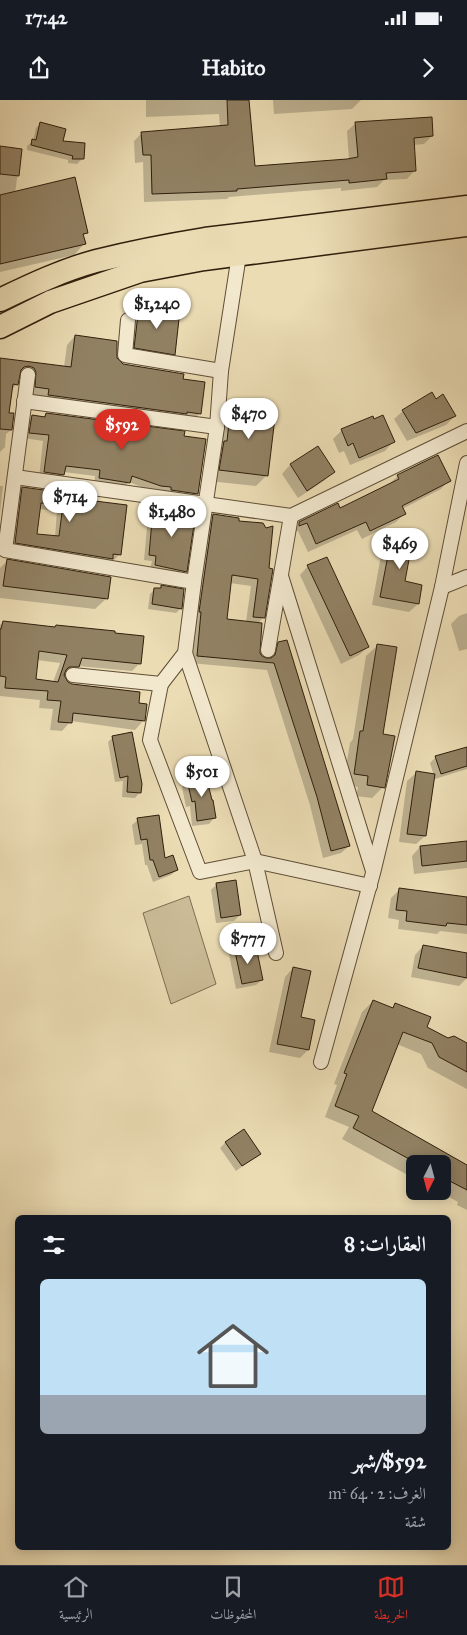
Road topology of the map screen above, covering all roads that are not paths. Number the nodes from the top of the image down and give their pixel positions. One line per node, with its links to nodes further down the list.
1 (467, 208): 4 (main road)
2 (467, 225): 3 (main road)
3 (240, 255): 6 (main road); 7 (street)
4 (0, 300)
5 (128, 320): 7 (street)
6 (0, 327)
7 (221, 371): 10 (street)
8 (28, 375): 9 (street)
9 (24, 401): 10 (street); 13 (street)
10 (217, 427): 14 (street)
11 (467, 431): 15 (street)
12 (467, 463): 19 (street)
13 (15, 477): 14 (street); 18 (street)
14 (206, 504): 15 (street); 18 (street)
15 (291, 516): 16 (street)
16 (281, 576): 20 (street); 25 (street)
17 (467, 577): 19 (street)
18 (194, 582): 21 (street)
19 (442, 587): 25 (street)
20 (268, 650)
21 (185, 653): 23 (street); 24 (street)
22 (73, 675): 23 (street)
23 (161, 684): 24 (street)
24 (255, 861): 25 (street); 26 (street)
25 (372, 879): 27 (street)
26 (276, 953)
27 (321, 1062)

